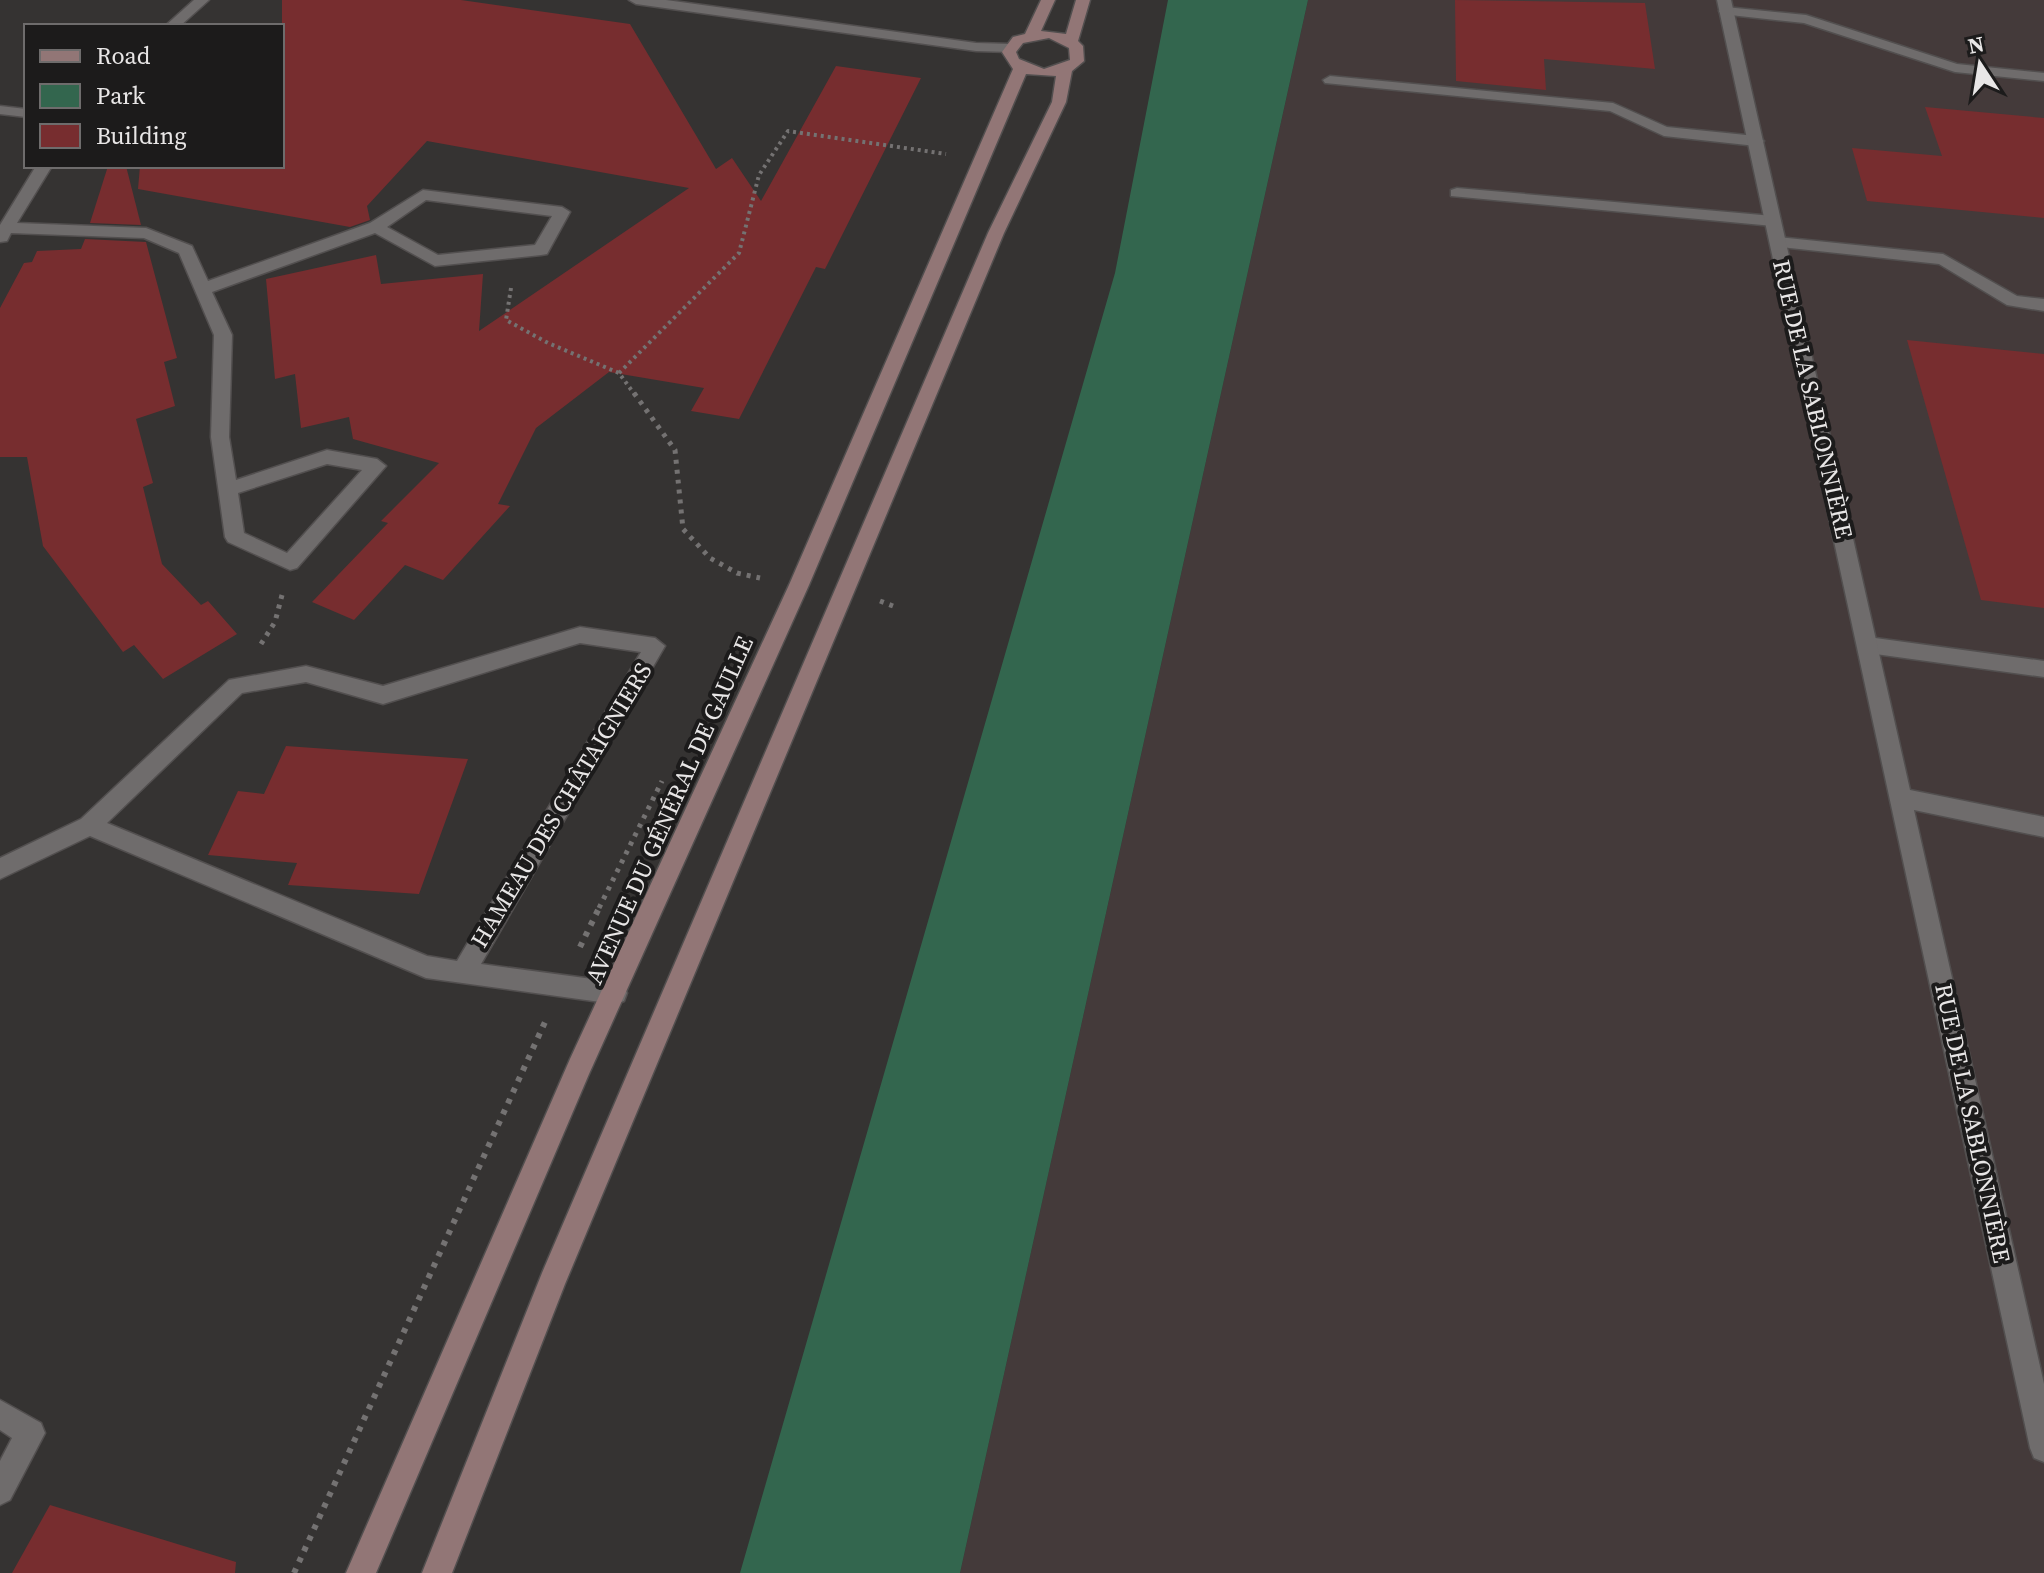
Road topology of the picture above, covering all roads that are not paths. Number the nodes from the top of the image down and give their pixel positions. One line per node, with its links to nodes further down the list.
1 (202, 0): 6 (street)
2 (636, 0): 9 (street)
3 (1048, 0): 7 (main road)
4 (1083, 0): 8 (main road)
5 (1725, 6): 11 (street); 15 (street, RUE DE LA SABLONNIÈRE)
6 (174, 24)
7 (1032, 35): 8 (main road); 9 (main road)
8 (1071, 41): 10 (main road)
9 (1016, 58): 10 (main road); 32 (main road, AVENUE DU GÉNÉRAL DE GAULLE)
10 (1065, 69): 37 (main road)
11 (2044, 77)
12 (1330, 80): 15 (street)
13 (0, 110): 14 (street)
14 (24, 113)
15 (1756, 141): 18 (street, RUE DE LA SABLONNIÈRE)
16 (43, 168): 20 (street)
17 (1457, 193): 18 (street)
18 (1773, 221): 21 (street, RUE DE LA SABLONNIÈRE)
19 (376, 227): 19 (street); 22 (street)
20 (3, 233): 22 (street)
21 (1778, 242): 23 (street); 25 (street, RUE DE LA SABLONNIÈRE)
22 (203, 289): 24 (street)
23 (2044, 305)
24 (227, 490): 24 (street)
25 (1868, 645): 26 (street); 27 (street, RUE DE LA SABLONNIÈRE)
26 (2044, 669)
27 (1901, 798): 29 (street); 34 (street, RUE DE LA SABLONNIÈRE)
28 (89, 826): 30 (street); 31 (street, HAMEAU DES CHÂTAIGNIERS); 31 (street, HAMEAU DES CHÂTAIGNIERS)
29 (2044, 827)
30 (0, 869)
31 (462, 974): 32 (street, HAMEAU DES CHÂTAIGNIERS)
32 (615, 993): 36 (main road, AVENUE DU GÉNÉRAL DE GAULLE)
33 (0, 1414): 35 (street)
34 (2044, 1448)
35 (0, 1490)
36 (361, 1573)
37 (437, 1573)

